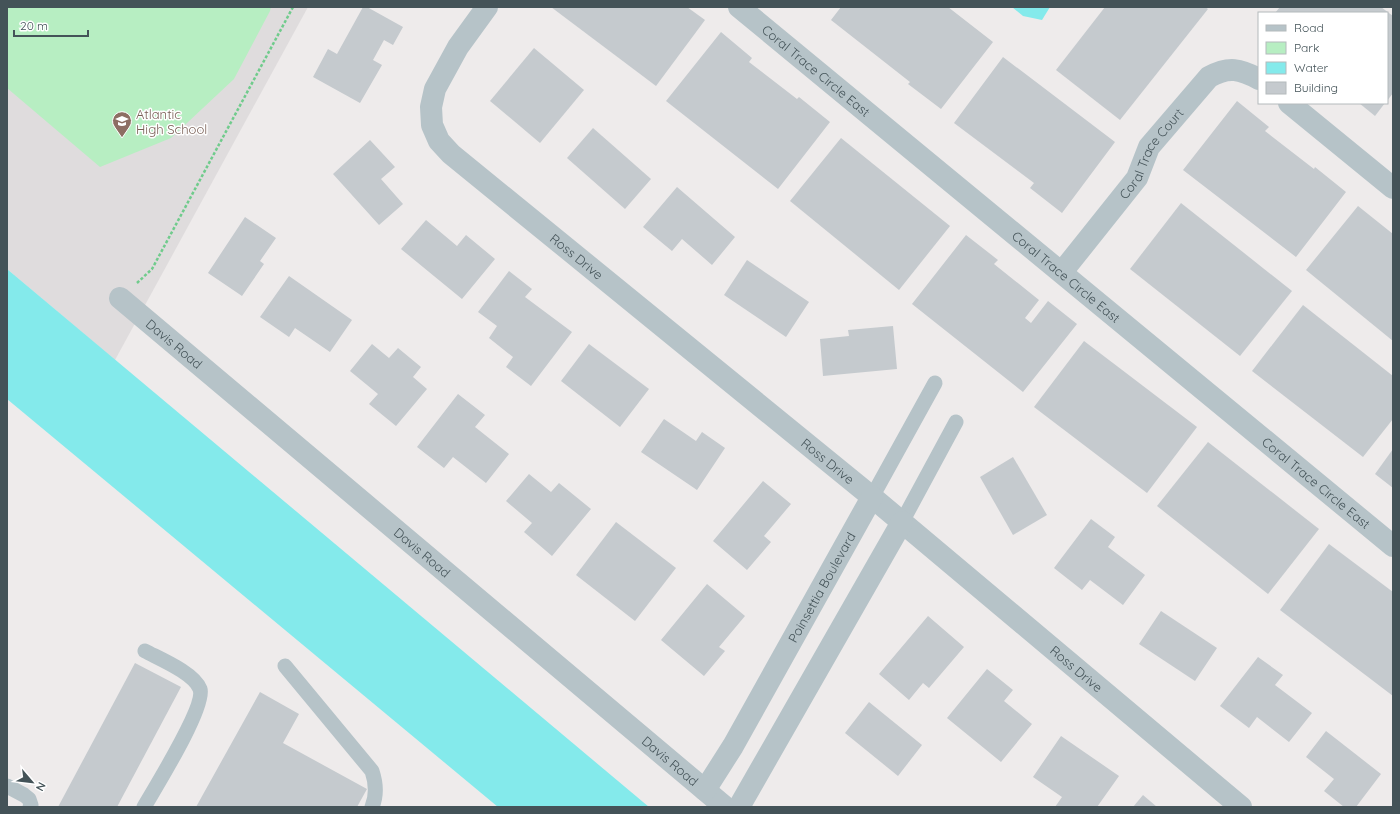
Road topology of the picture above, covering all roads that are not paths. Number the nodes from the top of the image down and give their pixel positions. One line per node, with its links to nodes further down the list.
1 (486, 7): 10 (street, Ross Drive)
2 (739, 7): 6 (street, Coral Trace Circle East)
3 (1258, 79): 6 (street, Coral Trace Court)
4 (1290, 104): 5 (street)
5 (1393, 188)
6 (1062, 272): 12 (street, Coral Trace Circle East)
7 (120, 298): 16 (street, Davis Road)
8 (935, 383): 10 (lane, Poinsettia Boulevard)
9 (956, 422): 11 (lane)
10 (872, 497): 11 (street, Ross Drive); 16 (street, Poinsettia Boulevard)
11 (902, 522): 21 (street); 22 (street, Ross Drive)
12 (1393, 546)
13 (145, 651): 18 (lane)
14 (285, 666): 19 (lane)
15 (7, 786): 17 (lane)
16 (705, 790): 20 (street, Davis Road)
17 (30, 807)
18 (144, 807)
19 (372, 807)
20 (725, 807)
21 (739, 807)
22 (1241, 807)

